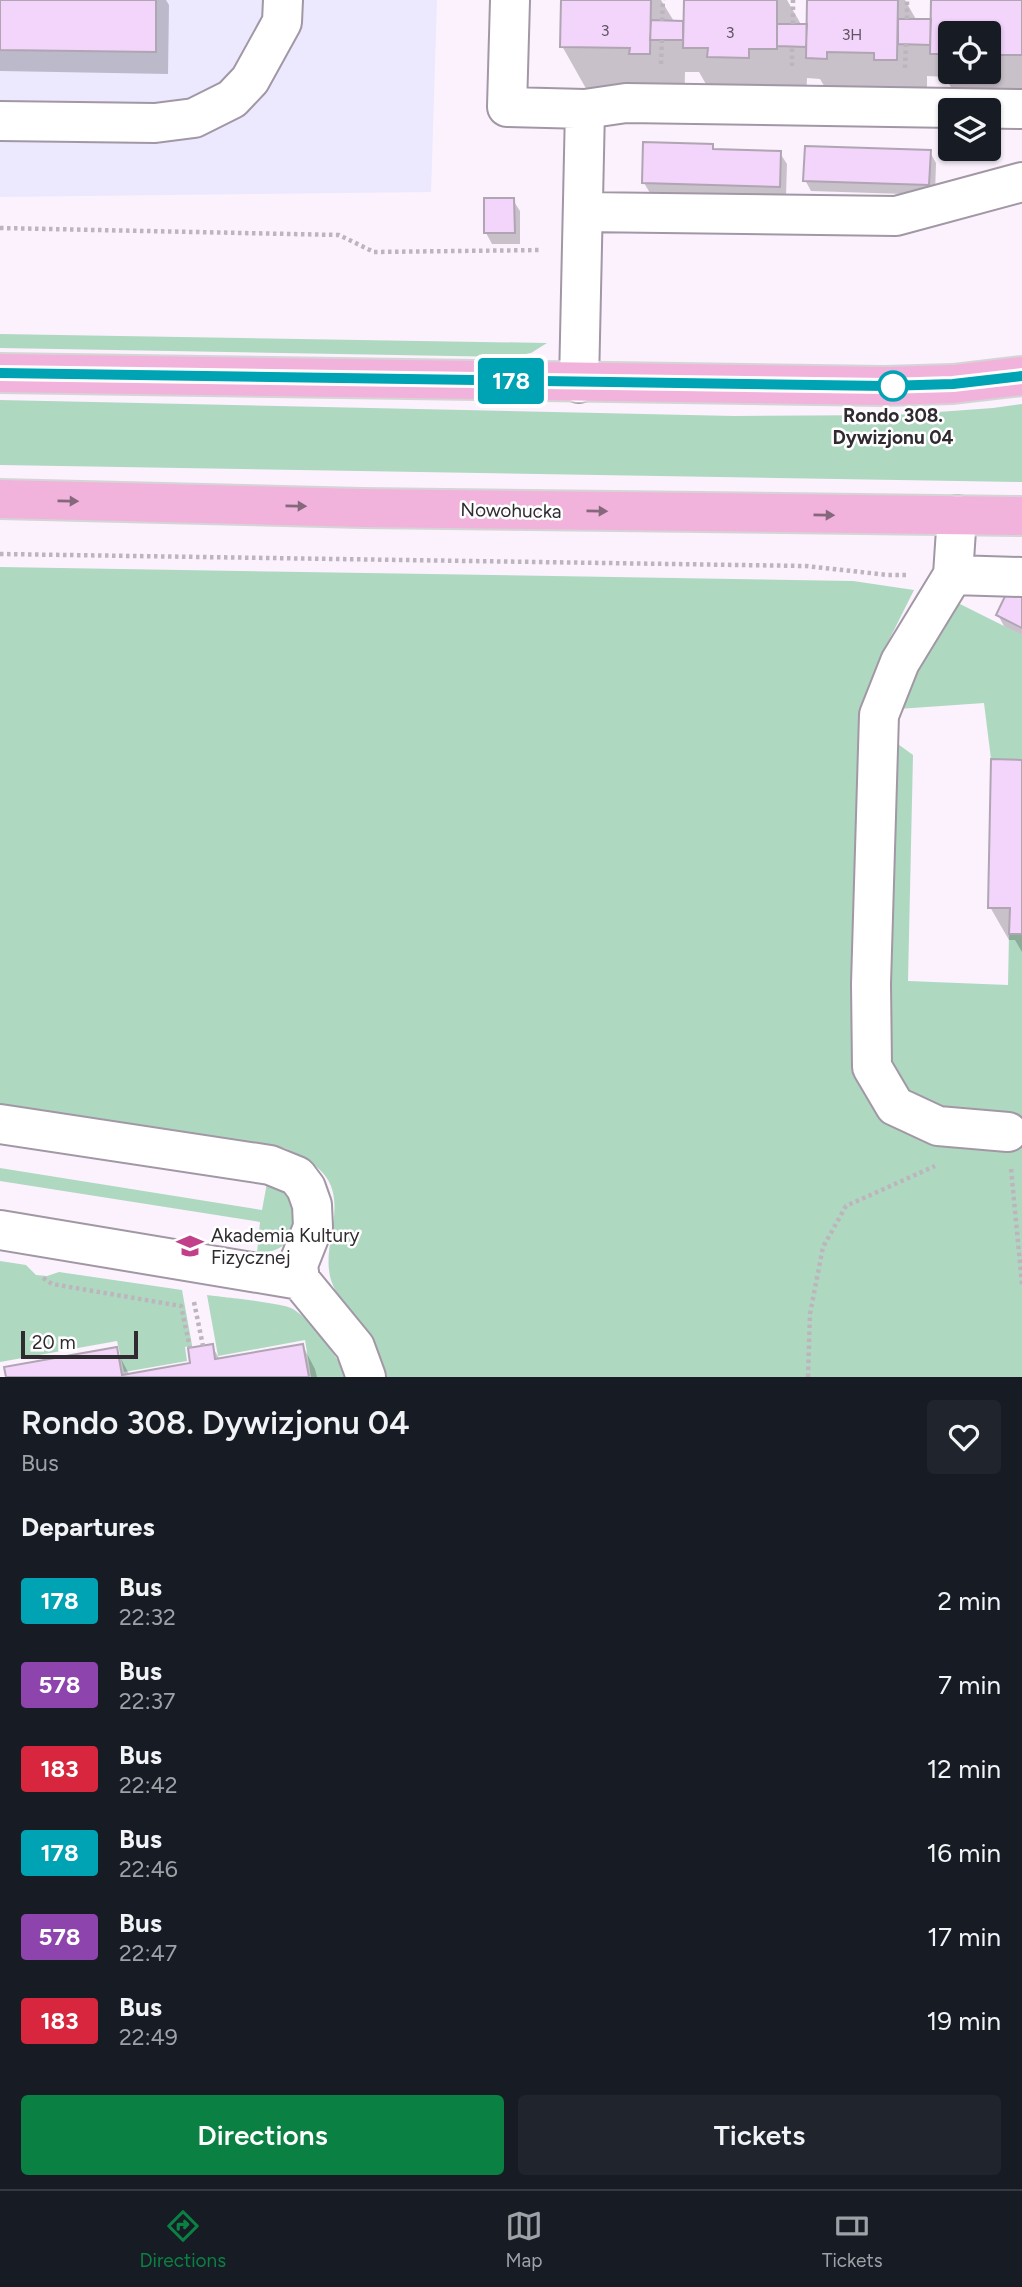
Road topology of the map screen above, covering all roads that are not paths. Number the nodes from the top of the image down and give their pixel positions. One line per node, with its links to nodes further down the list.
1 (283, 0): 5 (street)
2 (510, 0): 3 (street)
3 (585, 109): 4 (street); 7 (street)
4 (1022, 109)
5 (0, 121)
6 (1022, 182): 7 (street)
7 (583, 212): 10 (street)
8 (0, 373): 10 (main road)
9 (1022, 376): 10 (main road)
10 (579, 383)
11 (0, 499): 12 (main road, Nowohucka, one-way to 12)
12 (957, 515): 13 (main road, Nowohucka); 14 (street)
13 (1022, 516)
14 (953, 575): 15 (street); 17 (street)
15 (1022, 577)
16 (0, 1124): 19 (street)
17 (1008, 1132)
18 (0, 1230): 19 (street)
19 (300, 1280): 20 (street)
20 (366, 1377)

